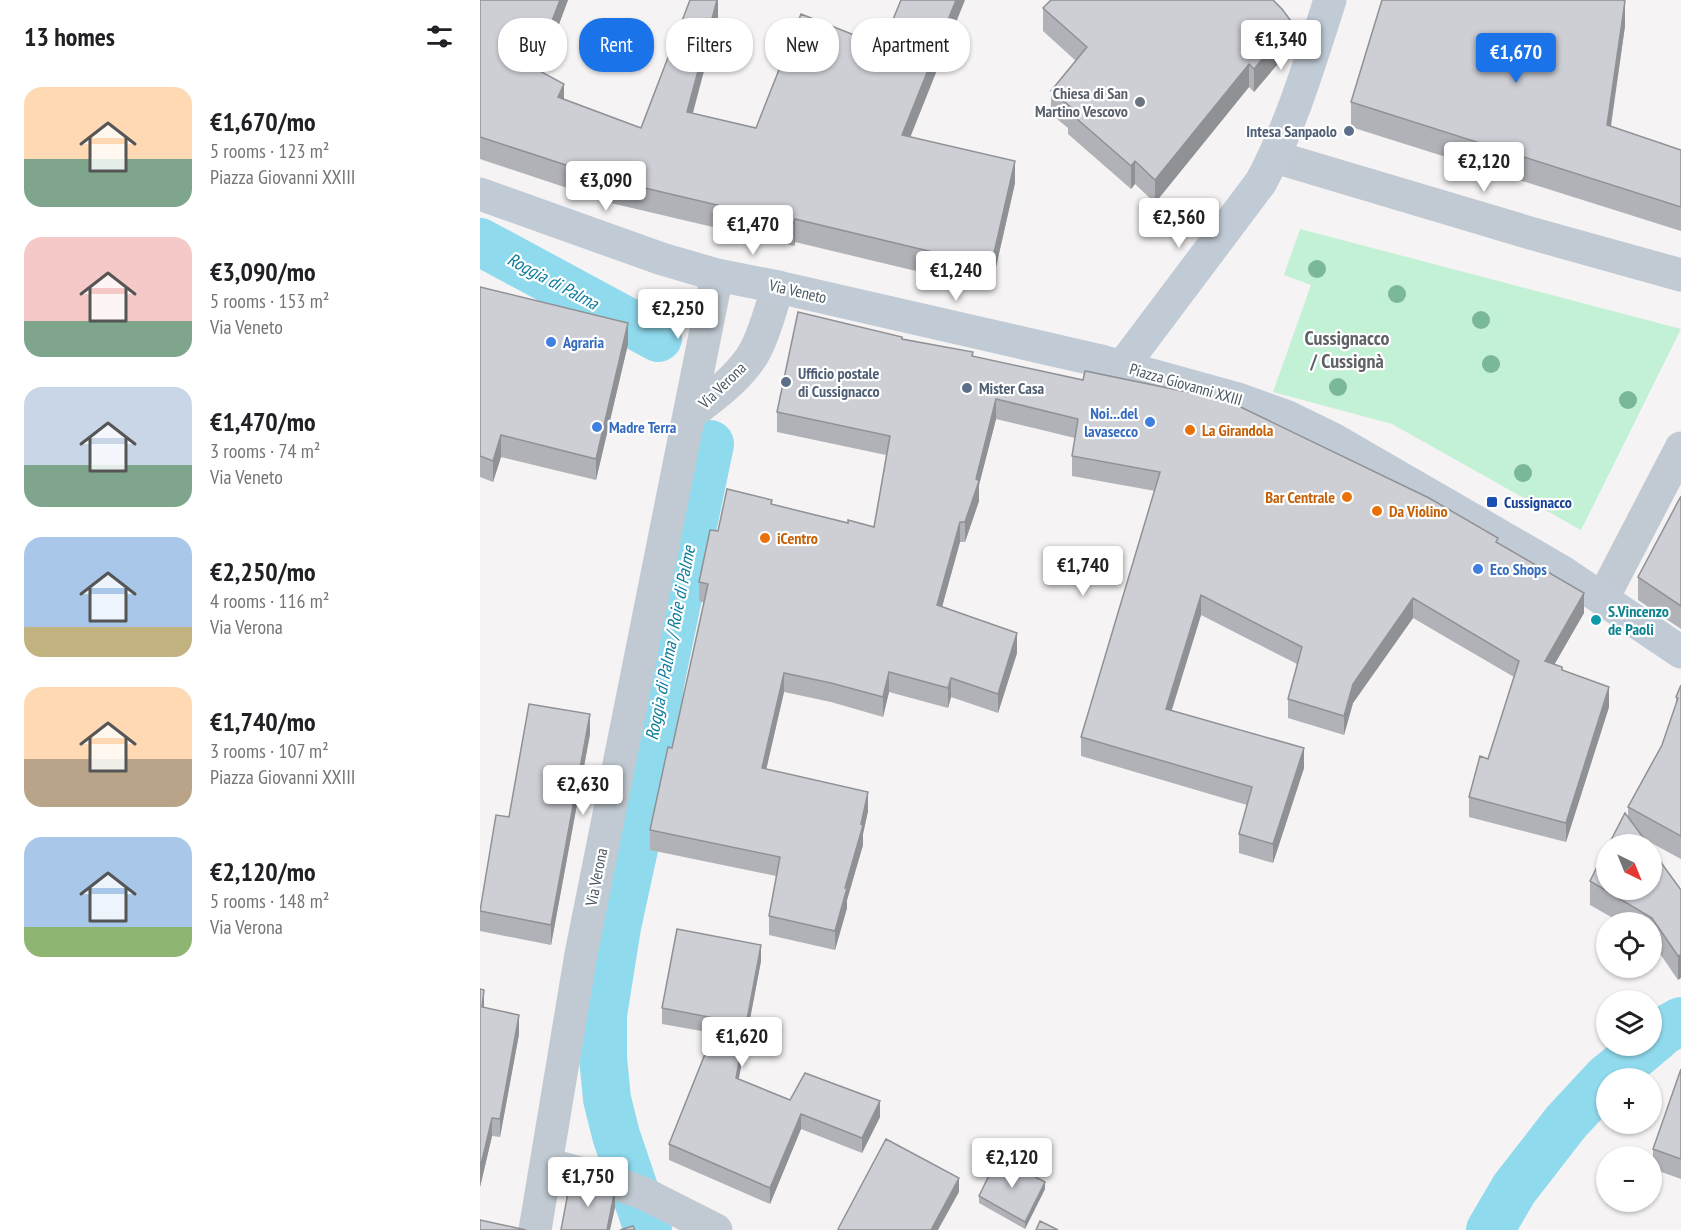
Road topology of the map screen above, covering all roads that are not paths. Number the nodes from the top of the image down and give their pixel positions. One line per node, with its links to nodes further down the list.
1 (1330, 0): 2 (street, Piazza Giovanni XXIII)
2 (1275, 157): 5 (street); 7 (street, Piazza Giovanni XXIII)
3 (480, 194): 4 (street, Via Veneto)
4 (717, 275): 6 (street, Via Veneto); 8 (street, Via Verona)
5 (1681, 275)
6 (778, 287): 7 (street, Via Veneto); 8 (street, Via Verona)
7 (1122, 367): 10 (street, Piazza Giovanni XXIII)
8 (690, 414): 12 (street, Via Verona)
9 (1681, 448): 10 (street)
10 (1603, 598): 11 (street)
11 (1681, 652)
12 (546, 1164): 13 (street, Via Verona); 14 (street)
13 (535, 1230)
14 (716, 1230)

